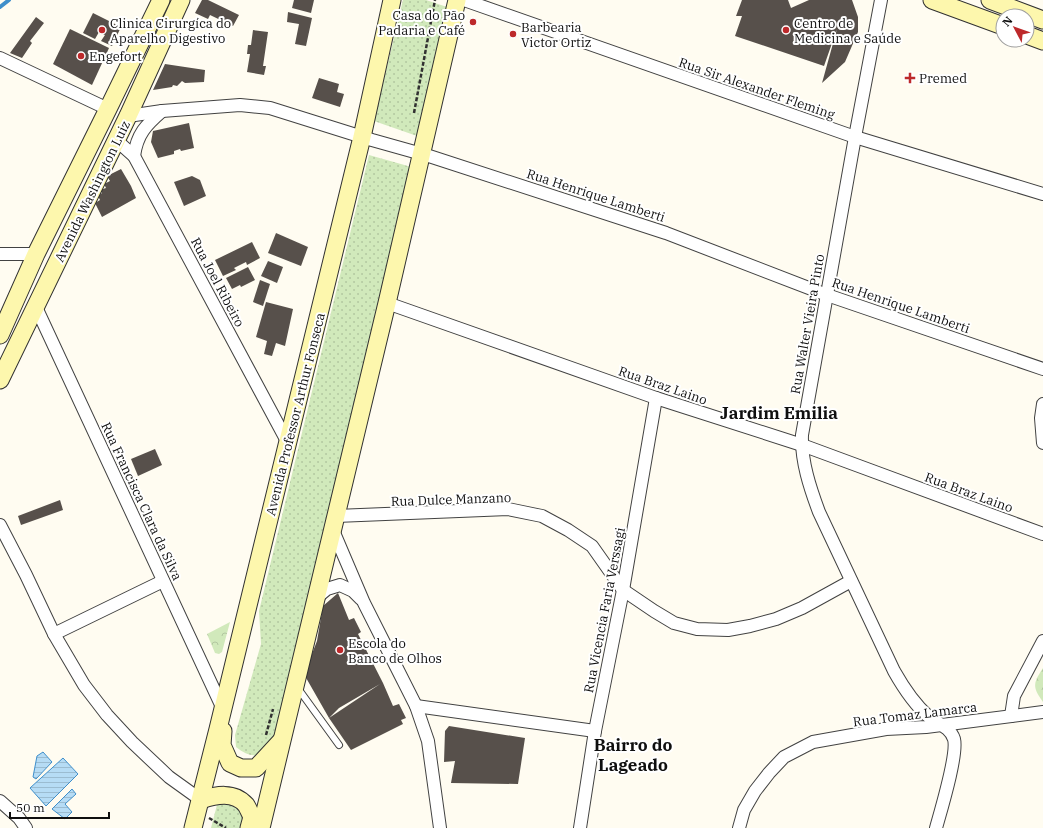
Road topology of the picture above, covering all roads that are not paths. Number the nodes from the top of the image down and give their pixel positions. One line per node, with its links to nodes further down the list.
1 (160, 0): 12 (street, Avenida Washington Luiz)
2 (181, 0): 14 (street, Avenida Washington Luiz)
3 (392, 0): 15 (street, Avenida Professor Arthur Fonseca)
4 (457, 0): 18 (street)
5 (464, 0): 16 (street, Rua Sir Alexander Fleming)
6 (881, 0): 16 (street, Rua Walter Vieira Pinto)
7 (932, 0): 10 (street)
8 (990, 0): 9 (street)
9 (1043, 20)
10 (995, 23)
11 (0, 58): 12 (street)
12 (108, 109): 22 (street, Avenida Washington Luiz)
13 (162, 111): 14 (street, Rua Henrique Lamberti); 15 (street, Rua Henrique Lamberti); 19 (street)
14 (128, 116): 17 (street, Avenida Washington Luiz)
15 (362, 137): 18 (street, Rua Henrique Lamberti); 31 (street, Avenida Professor Arthur Fonseca)
16 (855, 137): 20 (street, Rua Sir Alexander Fleming); 23 (street, Rua Walter Vieira Pinto)
17 (116, 140): 19 (street, Rua Joel Ribeiro); 25 (street, Avenida Washington Luiz)
18 (420, 154): 23 (street, Rua Henrique Lamberti); 24 (street)
19 (134, 156): 31 (street, Rua Joel Ribeiro)
20 (1043, 194)
21 (0, 254): 22 (street)
22 (36, 254): 26 (street, Avenida Washington Luiz)
23 (827, 295): 27 (street, Rua Henrique Lamberti); 33 (street, Rua Walter Vieira Pinto)
24 (387, 303): 29 (street, Rua Braz Laino); 34 (street)
25 (36, 305): 28 (street, Avenida Washington Luiz); 37 (street, Rua Francisca Clara da Silva)
26 (0, 335)
27 (1043, 369)
28 (0, 380)
29 (656, 398): 33 (street, Rua Braz Laino); 39 (street, Rua Vicencia Faria Verssagi)
30 (1043, 404): 32 (street)
31 (288, 442): 46 (street, Avenida Professor Arthur Fonseca)
32 (1043, 443)
33 (802, 445): 36 (street, Rua Braz Laino); 38 (street, Rua Walter Vieira Pinto)
34 (334, 522): 39 (street, Rua Dulce Manzano); 40 (street); 41 (street)
35 (0, 525): 42 (street)
36 (1043, 534)
37 (163, 581): 42 (street); 46 (street, Rua Francisca Clara da Silva)
38 (851, 581): 39 (street, Rua Dulce Manzano); 49 (street, Rua Walter Vieira Pinto)
39 (623, 590): 50 (street, Rua Vicencia Faria Verssagi)
40 (315, 600): 41 (street); 44 (street)
41 (364, 603): 45 (street)
42 (54, 634): 54 (street)
43 (1043, 641): 48 (street)
44 (295, 684): 51 (street); 52 (lane)
45 (416, 706): 50 (street); 59 (street)
46 (223, 709): 51 (street); 54 (street, Avenida Professor Arthur Fonseca)
47 (1043, 712): 48 (street, Rua Tomaz Lamarca)
48 (1011, 716): 49 (street, Rua Tomaz Lamarca)
49 (943, 725): 61 (street, Rua Tomaz Lamarca); 62 (street, Rua Walter Vieira Pinto)
50 (596, 731): 60 (street, Rua Vicencia Faria Verssagi)
51 (283, 739): 58 (street)
52 (339, 745)
53 (0, 800): 55 (street)
54 (201, 800): 56 (street, Avenida Professor Arthur Fonseca); 57 (street)
55 (26, 828)
56 (193, 828)
57 (249, 828)
58 (261, 828)
59 (440, 828)
60 (580, 828)
61 (739, 828)
62 (936, 828)

